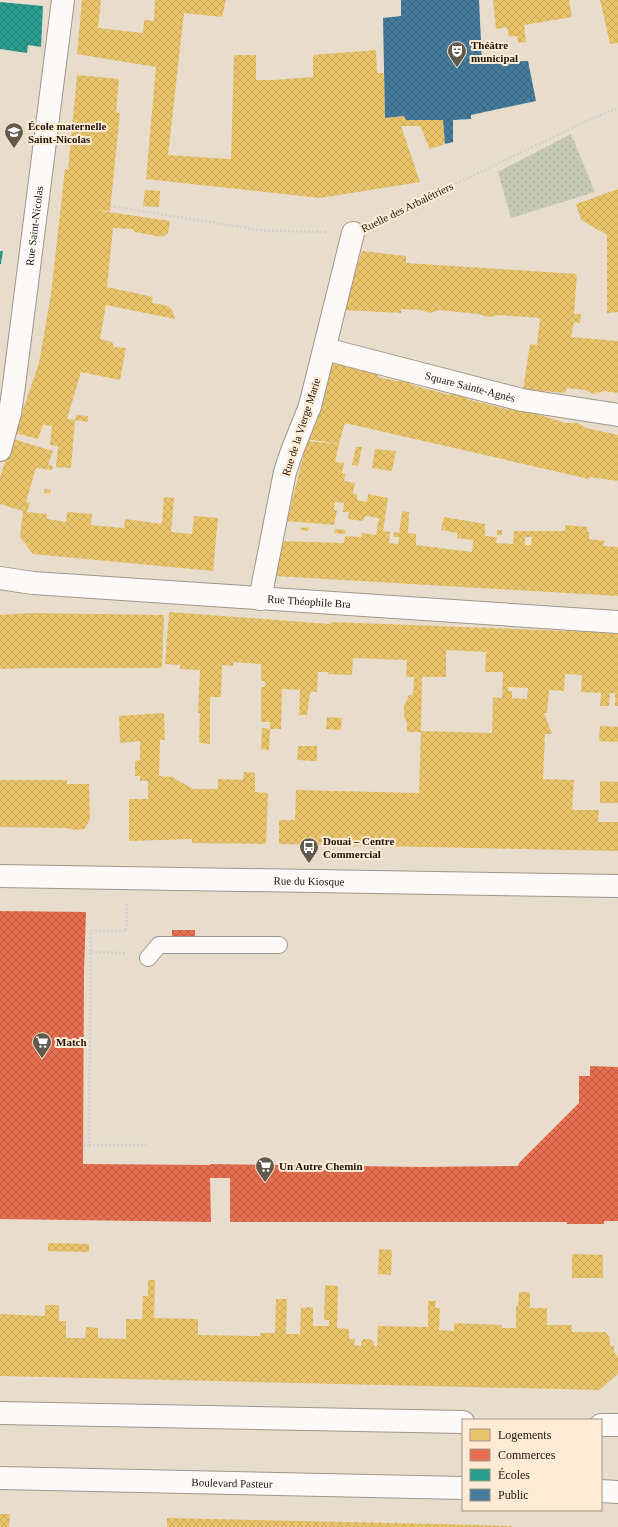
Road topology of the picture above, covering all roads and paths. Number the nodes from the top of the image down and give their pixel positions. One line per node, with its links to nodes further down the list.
1 (63, 0): 7 (street, Rue Saint-Nicolas)
2 (618, 108): 4 (path, Ruelle des Arbalétriers)
3 (110, 206): 4 (path, Ruelle des Arbalétriers)
4 (353, 233): 5 (street, Rue de la Vierge Marie)
5 (325, 349): 6 (street, Square Sainte-Agnès); 9 (street, Rue de la Vierge Marie)
6 (618, 415)
7 (0, 450)
8 (0, 578): 9 (street, Rue Théophile Bra)
9 (260, 599): 10 (street, Rue Théophile Bra)
10 (618, 622)
11 (0, 876): 12 (street, Rue du Kiosque)
12 (111, 878): 13 (street, Rue du Kiosque); 15 (path)
13 (618, 886)
14 (279, 945): 16 (lane)
15 (91, 952): 16 (path); 17 (path)
16 (148, 958)
17 (89, 1145): 18 (path); 19 (path)
18 (147, 1145)
19 (83, 1146)
20 (0, 1413): 21 (street)
21 (462, 1422)
22 (602, 1425): 23 (street)
23 (618, 1425)
24 (0, 1478): 25 (street, Boulevard Pasteur)
25 (462, 1488)
26 (602, 1491): 27 (street)
27 (618, 1492)

